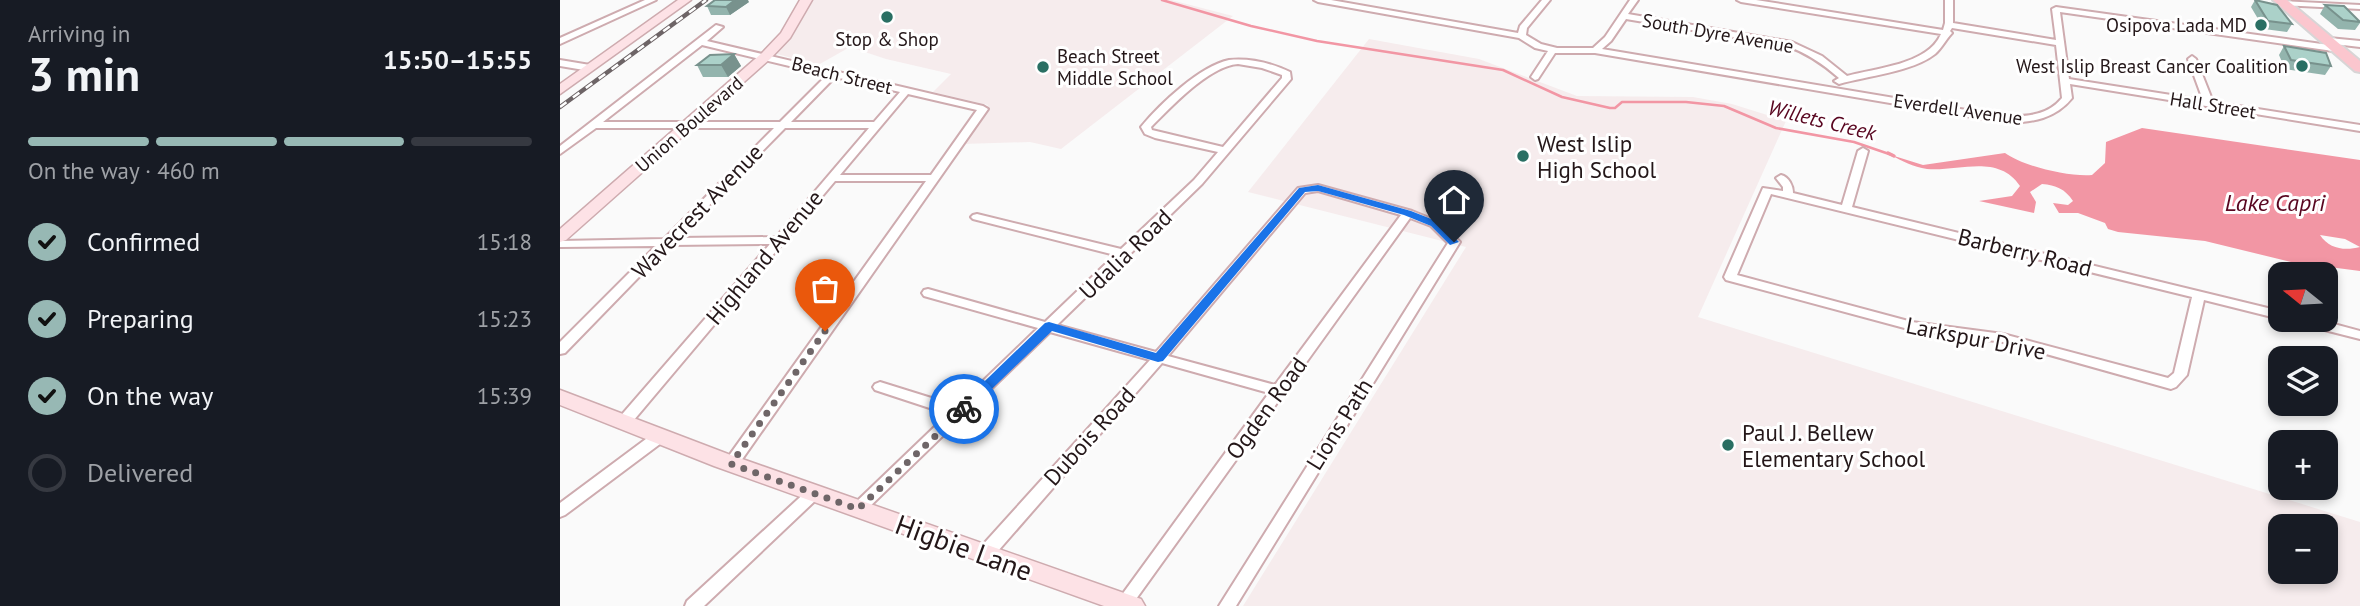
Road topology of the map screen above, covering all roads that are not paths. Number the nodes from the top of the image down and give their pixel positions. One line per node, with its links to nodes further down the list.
1 (652, 0): 16 (street)
2 (685, 0): 26 (main road)
3 (806, 0): 23 (main road, Union Boulevard)
4 (1318, 0): 15 (street)
5 (1530, 0): 9 (street)
6 (1634, 0): 12 (street)
7 (1741, 0): 14 (street)
8 (1950, 0): 14 (street)
9 (1545, 1): 15 (street)
10 (2281, 1): 11 (street); 20 (main road)
11 (2360, 7)
12 (1623, 16): 22 (street); 31 (street, South Dyre Avenue)
13 (719, 27): 17 (street)
14 (1950, 29): 18 (street); 31 (street)
15 (1522, 36): 21 (street)
16 (560, 41)
17 (701, 42): 23 (street, Beach Street); 38 (street)
18 (2061, 43): 20 (street, Everdell Avenue); 32 (street, Everdell Avenue)
19 (2360, 44): 20 (street)
20 (2334, 45): 27 (main road)
21 (1553, 50): 22 (street, Everdell Avenue); 30 (street)
22 (1595, 50): 33 (street, Everdell Avenue)
23 (766, 57): 28 (street, Beach Street); 39 (main road, Union Boulevard)
24 (2192, 59): 36 (street)
25 (560, 63): 26 (street)
26 (590, 68): 34 (main road)
27 (2360, 68)
28 (834, 73): 35 (street, Beach Street); 37 (street, Wavecrest Avenue)
29 (1287, 74): 42 (street, Udalia Road); 42 (street)
30 (1535, 77)
31 (1844, 79): 33 (street)
32 (2066, 81): 33 (street, Everdell Avenue); 36 (street, Hall Street)
33 (1819, 88)
34 (560, 90)
35 (906, 91): 40 (street, Highland Avenue); 46 (street, Beach Street)
36 (2208, 104): 41 (street, Hall Street)
37 (782, 124): 39 (street); 40 (street); 54 (street, Wavecrest Avenue)
38 (593, 125): 39 (street); 43 (street)
39 (688, 125): 52 (main road, Union Boulevard)
40 (876, 125): 45 (street, Highland Avenue)
41 (2360, 128)
42 (1223, 150): 56 (street, Udalia Road)
43 (560, 151)
44 (1863, 151): 49 (street)
45 (831, 178): 46 (street); 53 (street, Highland Avenue)
46 (934, 178): 71 (street)
47 (1781, 178): 48 (street)
48 (1788, 195): 49 (street, Barberry Road); 58 (street, Larkspur Drive)
49 (1846, 209): 58 (street, Barberry Road)
50 (1408, 213): 64 (street, Dubois Road); 66 (street, Ogden Road); 78 (street, Lions Path)
51 (977, 217): 56 (street)
52 (560, 237)
53 (778, 240): 54 (street); 69 (street, Highland Avenue)
54 (666, 243): 55 (street); 63 (street, Wavecrest Avenue)
55 (560, 244)
56 (1125, 254): 60 (street, Udalia Road)
57 (928, 293): 60 (street)
58 (2199, 295): 59 (street, Barberry Road)
59 (2268, 312)
60 (1049, 326): 64 (street); 68 (street, Udalia Road)
61 (2338, 329): 62 (street)
62 (2360, 335)
63 (560, 350)
64 (1158, 358): 66 (street); 75 (street, Dubois Road)
65 (880, 387): 68 (street)
66 (1278, 391): 76 (street, Ogden Road)
67 (560, 397): 69 (main road, Higbie Lane)
68 (960, 412): 73 (street, Udalia Road)
69 (623, 424): 70 (main road, Higbie Lane)
70 (659, 437): 71 (main road, Higbie Lane); 74 (street)
71 (731, 464): 72 (main road, Higbie Lane)
72 (814, 493): 73 (main road, Higbie Lane); 77 (street)
73 (858, 509): 75 (main road, Higbie Lane)
74 (560, 511)
75 (985, 554): 76 (main road, Higbie Lane)
76 (1120, 604)
77 (693, 606)
78 (1227, 606)

